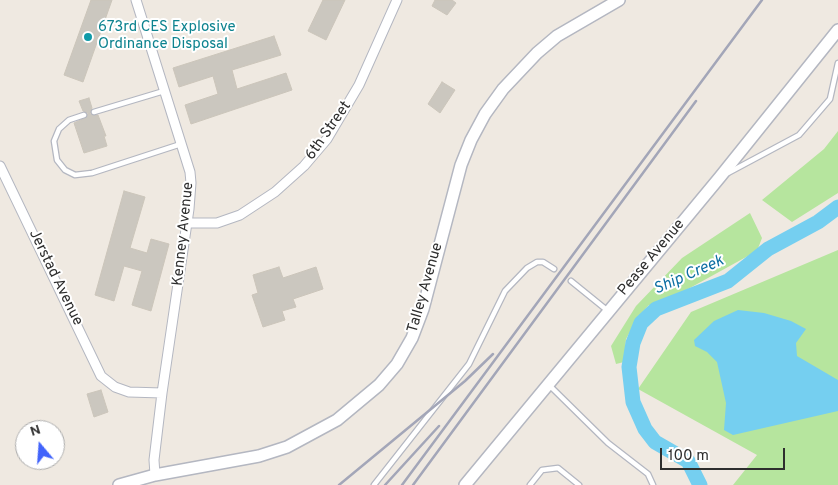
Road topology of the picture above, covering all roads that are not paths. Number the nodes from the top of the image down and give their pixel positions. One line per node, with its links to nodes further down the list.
1 (136, 0): 6 (street, Kenney Avenue)
2 (397, 0): 12 (street, 6th Street)
3 (619, 0): 18 (street, Talley Avenue)
4 (838, 30): 11 (street, Pease Avenue)
5 (838, 63): 11 (lane)
6 (164, 91): 7 (lane); 9 (street, Kenney Avenue)
7 (94, 112)
8 (84, 115): 9 (lane)
9 (181, 144): 12 (street, Kenney Avenue)
10 (0, 166): 17 (street, Jerstad Avenue)
11 (720, 177): 15 (street, Pease Avenue)
12 (187, 222): 17 (street, Kenney Avenue)
13 (554, 270): 20 (lane)
14 (572, 281): 15 (lane)
15 (608, 311): 16 (street, Pease Avenue)
16 (548, 384): 21 (street, Pease Avenue); 24 (lane)
17 (162, 393): 18 (street, Kenney Avenue)
18 (155, 474): 19 (street, Talley Avenue)
19 (119, 485)
20 (374, 485)
21 (465, 485)
22 (530, 485): 23 (lane)
23 (579, 485)
24 (653, 485)

